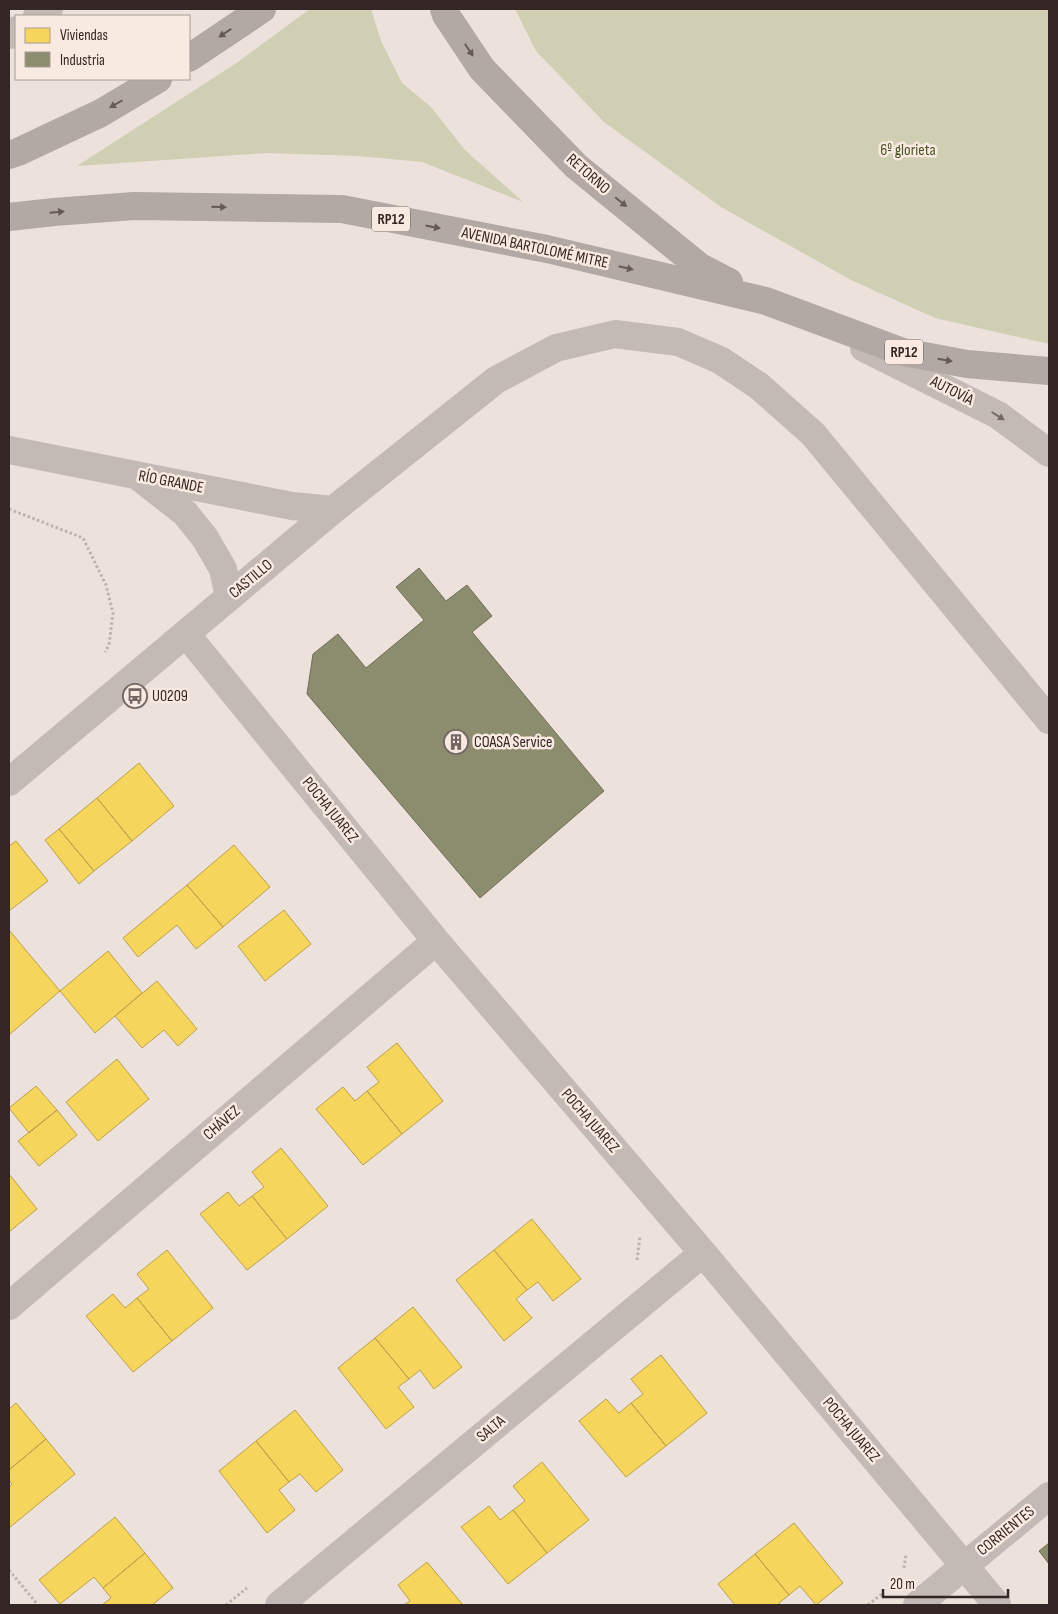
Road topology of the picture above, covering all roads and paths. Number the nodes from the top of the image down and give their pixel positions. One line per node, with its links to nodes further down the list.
1 (262, 9): 3 (main road, one-way to 3)
2 (444, 9): 7 (main road, RETORNO / RP12, one-way to 7)
3 (190, 57)
4 (156, 80): 5 (main road, one-way to 5)
5 (9, 155)
6 (9, 217): 7 (main road, AVENIDA BARTOLOMÉ MITRE / RP12, one-way to 7)
7 (766, 301): 8 (main road, AVENIDA BARTOLOMÉ MITRE / RP12, one-way to 8); 10 (street, AUTOVÍA, one-way to 10)
8 (1049, 371)
9 (9, 450): 11 (street, RÍO GRANDE)
10 (1049, 453)
11 (137, 476): 13 (street, RÍO GRANDE); 14 (street)
12 (9, 509): 16 (path)
13 (333, 510): 14 (street, CASTILLO); 17 (street, CASTILLO)
14 (229, 598): 15 (street, CASTILLO)
15 (186, 634): 18 (street, CASTILLO); 19 (street, POCHA JUAREZ)
16 (104, 654)
17 (1049, 720)
18 (9, 782)
19 (436, 941): 21 (street, POCHA JUAREZ); 23 (street, CHÁVEZ)
20 (641, 1228): 22 (path)
21 (703, 1253): 26 (street, POCHA JUAREZ); 33 (street, SALTA)
22 (636, 1266)
23 (9, 1306)
24 (1049, 1496): 26 (street, CORRIENTES)
25 (907, 1551): 27 (path)
26 (964, 1566): 35 (street, CORRIENTES); 36 (street, POCHA JUAREZ)
27 (904, 1568)
28 (9, 1570): 31 (path)
29 (249, 1586): 32 (path)
30 (889, 1588): 34 (path)
31 (38, 1605)
32 (226, 1605)
33 (278, 1605)
34 (868, 1605)
35 (917, 1605)
36 (997, 1605)

